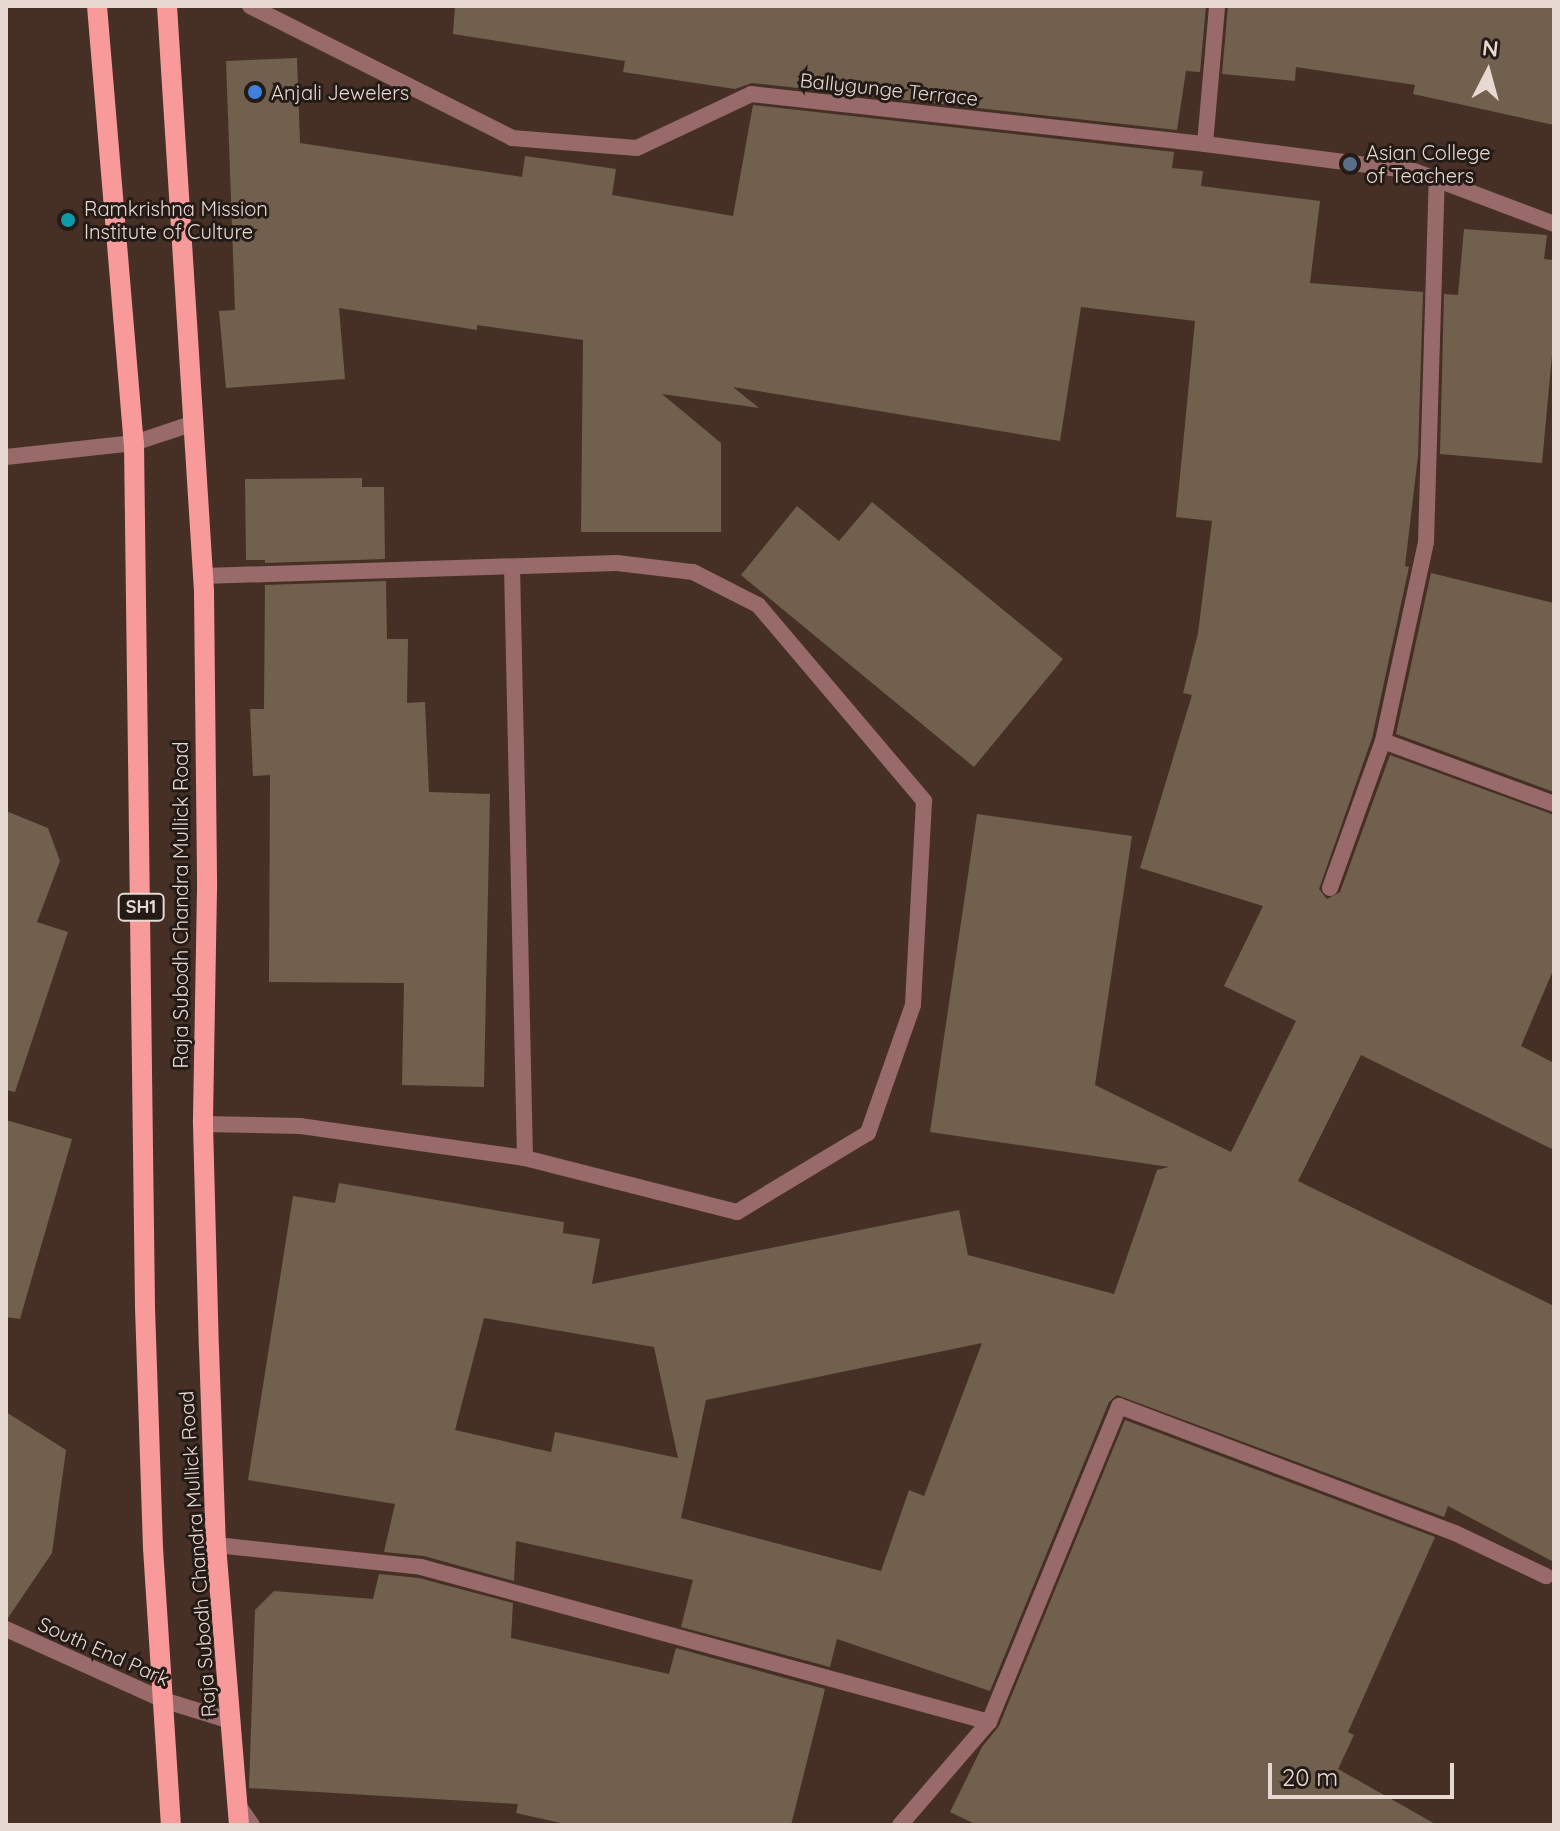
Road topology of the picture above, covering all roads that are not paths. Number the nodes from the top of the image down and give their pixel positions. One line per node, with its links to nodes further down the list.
1 (97, 6): 9 (main road, SH1)
2 (167, 6): 8 (main road, Raja Subodh Chandra Mullick Road)
3 (250, 6): 5 (street, Ballygunge Terrace)
4 (1217, 6): 5 (street)
5 (1205, 144): 6 (street, Ballygunge Terrace)
6 (1437, 178): 7 (street, Ballygunge Terrace); 13 (street)
7 (1554, 224)
8 (194, 423): 9 (street); 12 (main road, Raja Subodh Chandra Mullick Road)
9 (134, 443): 10 (street); 21 (main road, SH1)
10 (6, 457)
11 (512, 567): 12 (street); 17 (street); 17 (street)
12 (203, 576): 16 (main road, Raja Subodh Chandra Mullick Road)
13 (1383, 741): 14 (street); 15 (street)
14 (1554, 804)
15 (1330, 888)
16 (203, 1124): 17 (street); 18 (main road, Raja Subodh Chandra Mullick Road)
17 (525, 1158)
18 (216, 1545): 22 (main road, Raja Subodh Chandra Mullick Road); 23 (street)
19 (1546, 1576): 23 (street)
20 (6, 1629): 21 (street, South End Park)
21 (163, 1700): 22 (street, South End Park); 25 (main road, SH1)
22 (231, 1721): 24 (main road, Raja Subodh Chandra Mullick Road)
23 (989, 1722): 27 (street)
24 (239, 1815): 26 (street)
25 (168, 1820)
26 (252, 1825)
27 (900, 1825)

